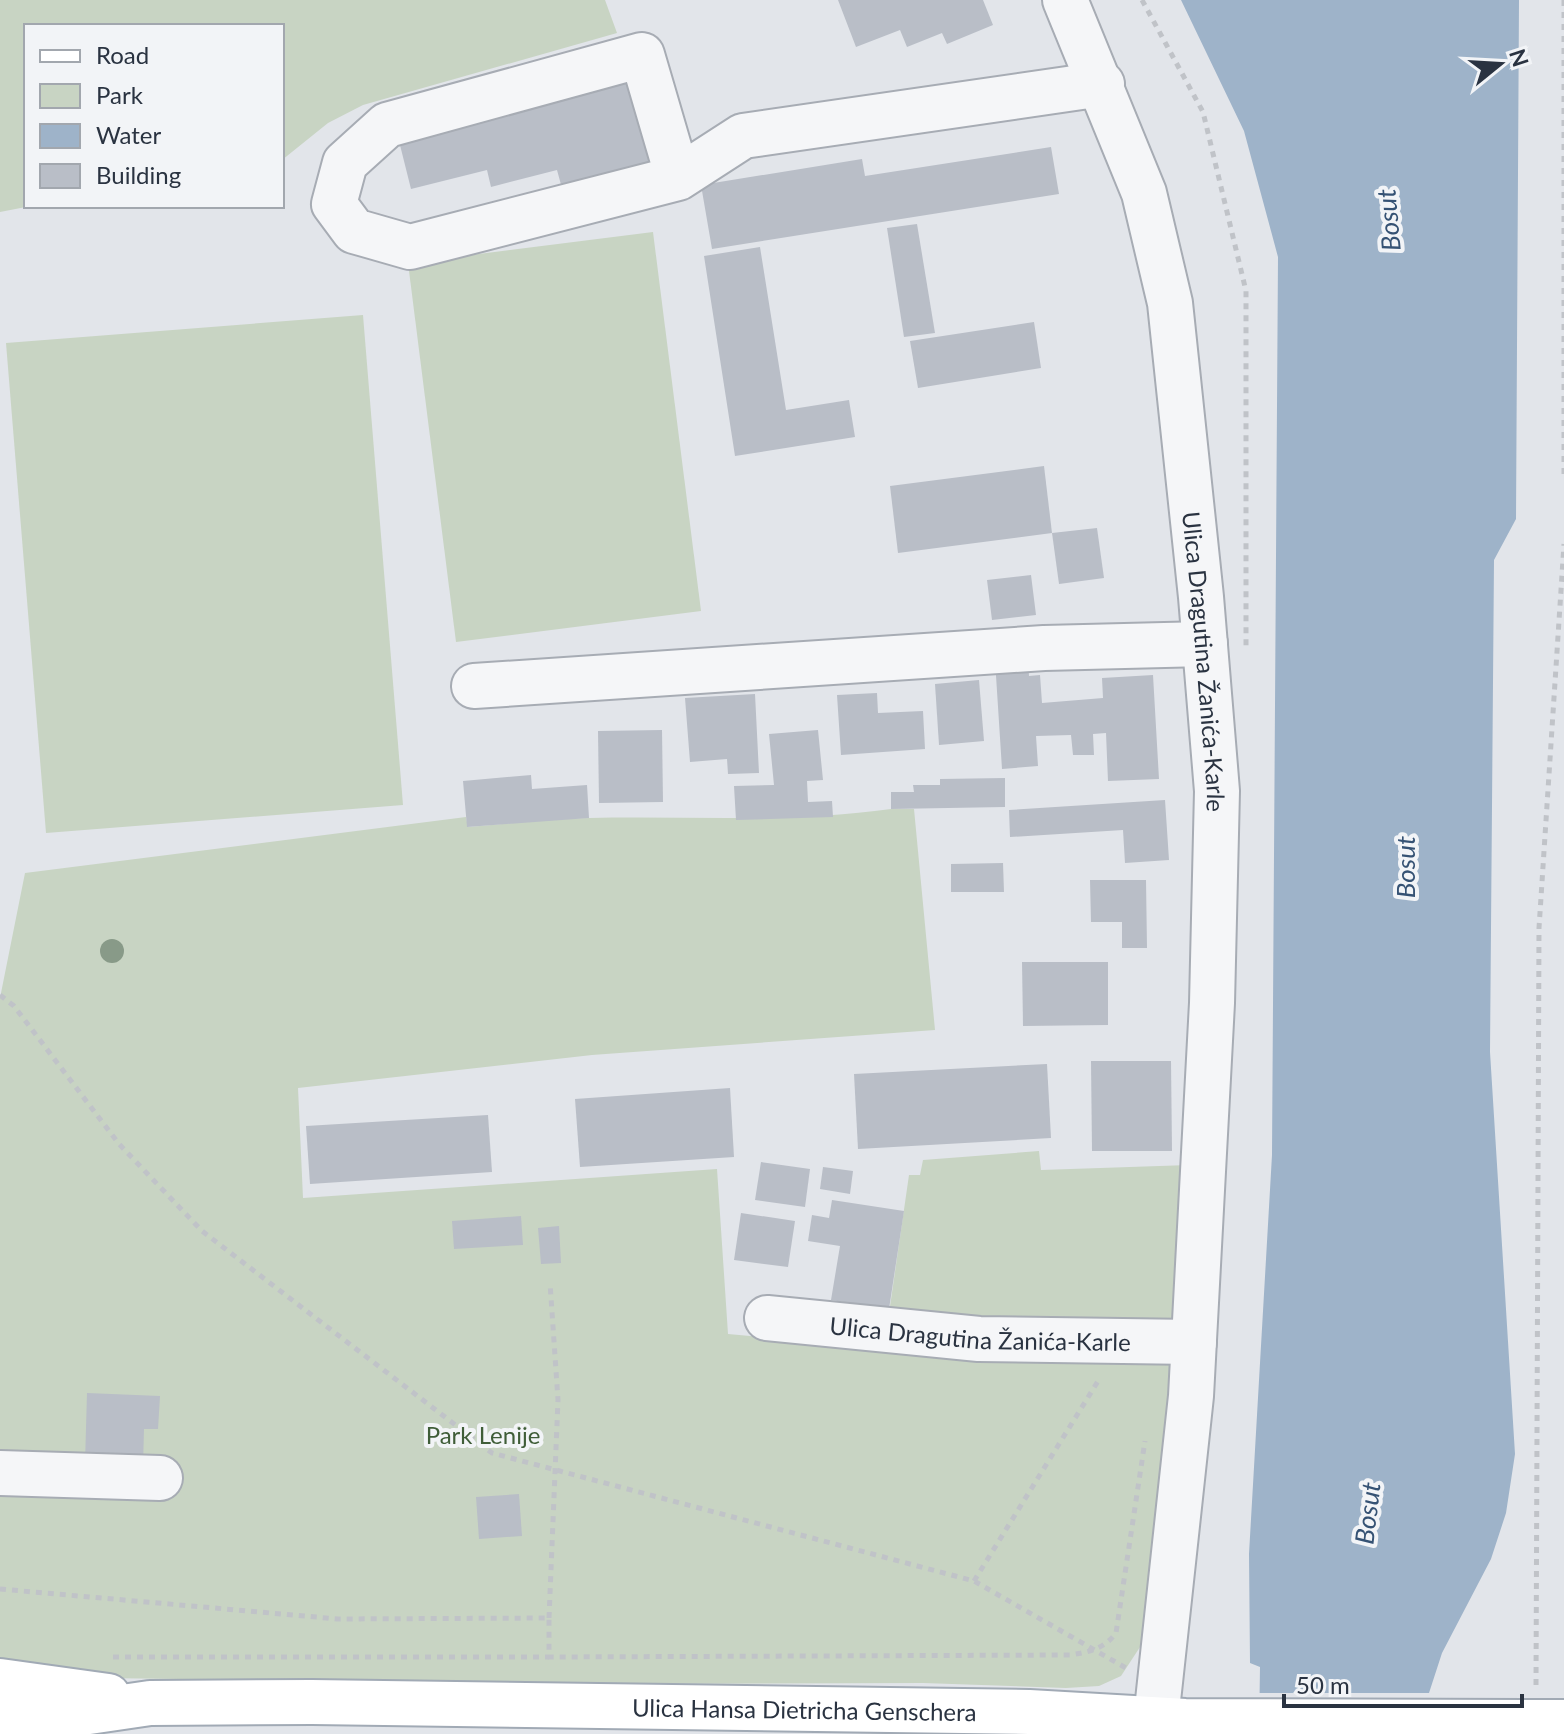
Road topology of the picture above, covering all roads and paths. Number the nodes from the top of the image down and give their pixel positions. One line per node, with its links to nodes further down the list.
1 (1065, 0): 3 (street, Ulica Dragutina Žanića-Karle)
2 (1564, 0): 5 (path)
3 (1102, 84): 4 (street); 7 (street, Ulica Dragutina Žanića-Karle)
4 (678, 178): 4 (street)
5 (1564, 479)
6 (1564, 544): 28 (path)
7 (1205, 644): 8 (street); 13 (street, Ulica Dragutina Žanića-Karle)
8 (474, 686)
9 (0, 995): 15 (path)
10 (550, 1283): 15 (path)
11 (767, 1318): 12 (street, Ulica Dragutina Žanića-Karle)
12 (1123, 1340): 13 (street, Ulica Dragutina Žanića-Karle); 18 (path)
13 (1194, 1342): 27 (street, Ulica Dragutina Žanića-Karle)
14 (1146, 1433): 21 (path)
15 (554, 1469): 18 (path); 20 (path)
16 (0, 1473): 17 (street)
17 (160, 1478)
18 (974, 1581): 21 (path)
19 (0, 1589): 20 (path)
20 (549, 1618): 23 (path)
21 (1092, 1651): 23 (path); 24 (path)
22 (107, 1657): 23 (path)
23 (549, 1657)
24 (1117, 1666)
25 (0, 1681): 26 (main road, Ulica Hansa Dietricha Genschera)
26 (150, 1703): 29 (main road, Ulica Hansa Dietricha Genschera); 30 (main road, Ulica Hansa Dietricha Genschera)
27 (1156, 1719): 28 (main road, Ulica Hansa Dietricha Genschera); 29 (main road, Ulica Hansa Dietricha Genschera)
28 (1549, 1722)
29 (1027, 1723)
30 (0, 1725)

